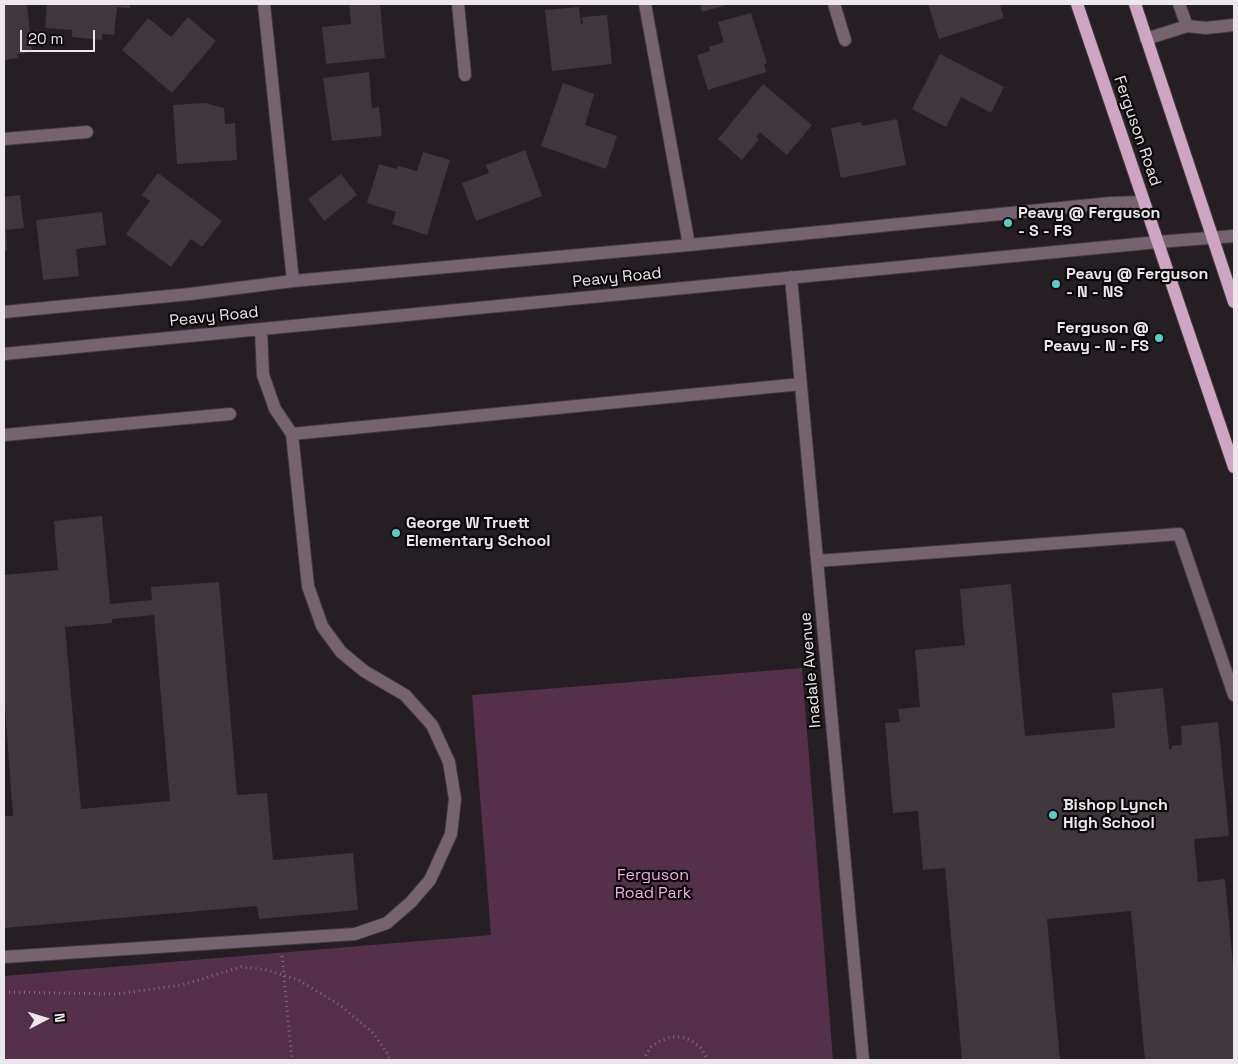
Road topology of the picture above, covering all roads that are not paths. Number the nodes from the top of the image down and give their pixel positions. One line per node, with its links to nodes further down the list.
1 (264, 4): 21 (street)
2 (458, 4): 12 (street)
3 (645, 4): 19 (street)
4 (834, 4): 11 (street)
5 (1077, 4): 15 (main road, Ferguson Road)
6 (1135, 4): 10 (main road)
7 (1179, 4): 9 (street)
8 (1234, 25): 9 (street)
9 (1187, 26): 10 (street)
10 (1146, 39): 17 (main road)
11 (845, 40)
12 (465, 75)
13 (87, 132): 14 (street)
14 (4, 139)
15 (1143, 202): 18 (main road, Ferguson Road); 19 (street)
16 (1234, 236): 17 (street, Peavy Road)
17 (1213, 238): 18 (street, Peavy Road); 22 (main road)
18 (1158, 242): 20 (street, Peavy Road); 30 (main road, Ferguson Road)
19 (689, 245): 21 (street)
20 (792, 278): 24 (street, Peavy Road); 26 (street, Inadale Avenue)
21 (293, 281): 23 (street)
22 (1234, 302)
23 (4, 312)
24 (261, 329): 25 (street, Peavy Road); 28 (street)
25 (4, 354)
26 (801, 384): 28 (street); 31 (street, Inadale Avenue)
27 (230, 414): 29 (street)
28 (292, 434): 33 (street)
29 (4, 435)
30 (1234, 467)
31 (817, 561): 32 (street); 34 (street, Inadale Avenue)
32 (1234, 695)
33 (4, 958)
34 (863, 1060)

